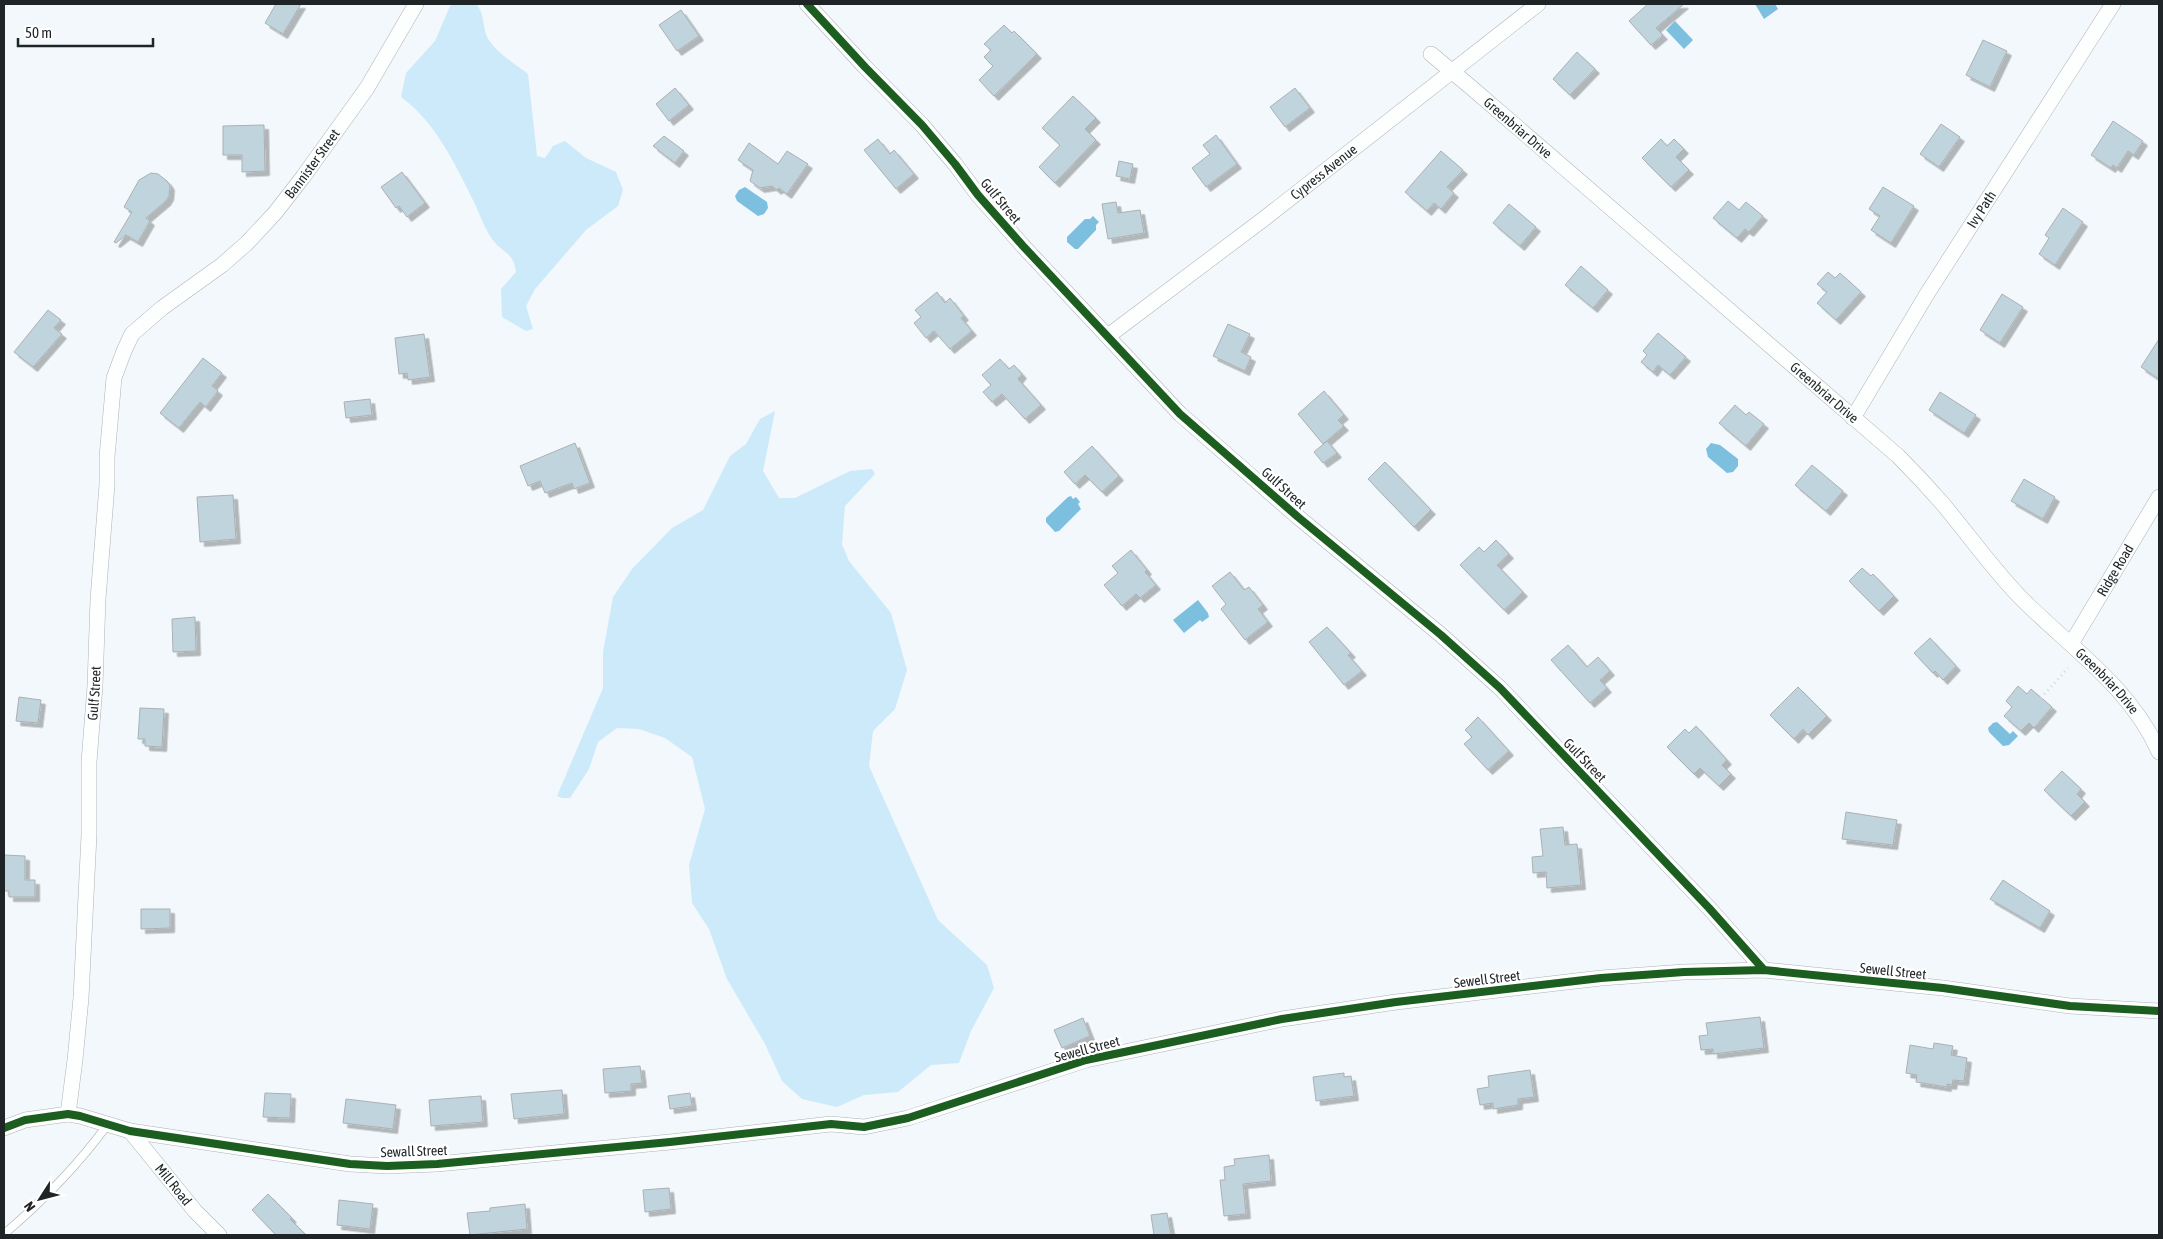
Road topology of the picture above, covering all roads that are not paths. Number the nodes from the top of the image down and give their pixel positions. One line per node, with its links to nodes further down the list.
1 (416, 4): 7 (street, Bannister Street)
2 (807, 4): 8 (street, Gulf Street)
3 (1538, 4): 6 (street, Cypress Avenue)
4 (2113, 4): 9 (street, Ivy Path)
5 (1431, 54): 6 (street, Greenbriar Drive)
6 (1451, 71): 8 (street, Cypress Avenue); 9 (street, Greenbriar Drive)
7 (178, 297): 15 (street, Gulf Street)
8 (1108, 336): 13 (street, Gulf Street)
9 (1853, 418): 11 (street, Greenbriar Drive)
10 (2159, 497): 11 (street, Ridge Road)
11 (2071, 644): 12 (street, Greenbriar Drive)
12 (2159, 752)
13 (1764, 970): 14 (street, Sewell Street); 17 (street, Sewell Street)
14 (2159, 1011)
15 (68, 1114): 16 (street, Sewall Street); 18 (street, Sewall Street)
16 (108, 1124): 19 (street, Sewall Street); 20 (lane)
17 (831, 1124): 19 (street, Sewall Street)
18 (4, 1128)
19 (130, 1131): 21 (street, Mill Road)
20 (4, 1234)
21 (219, 1235)

